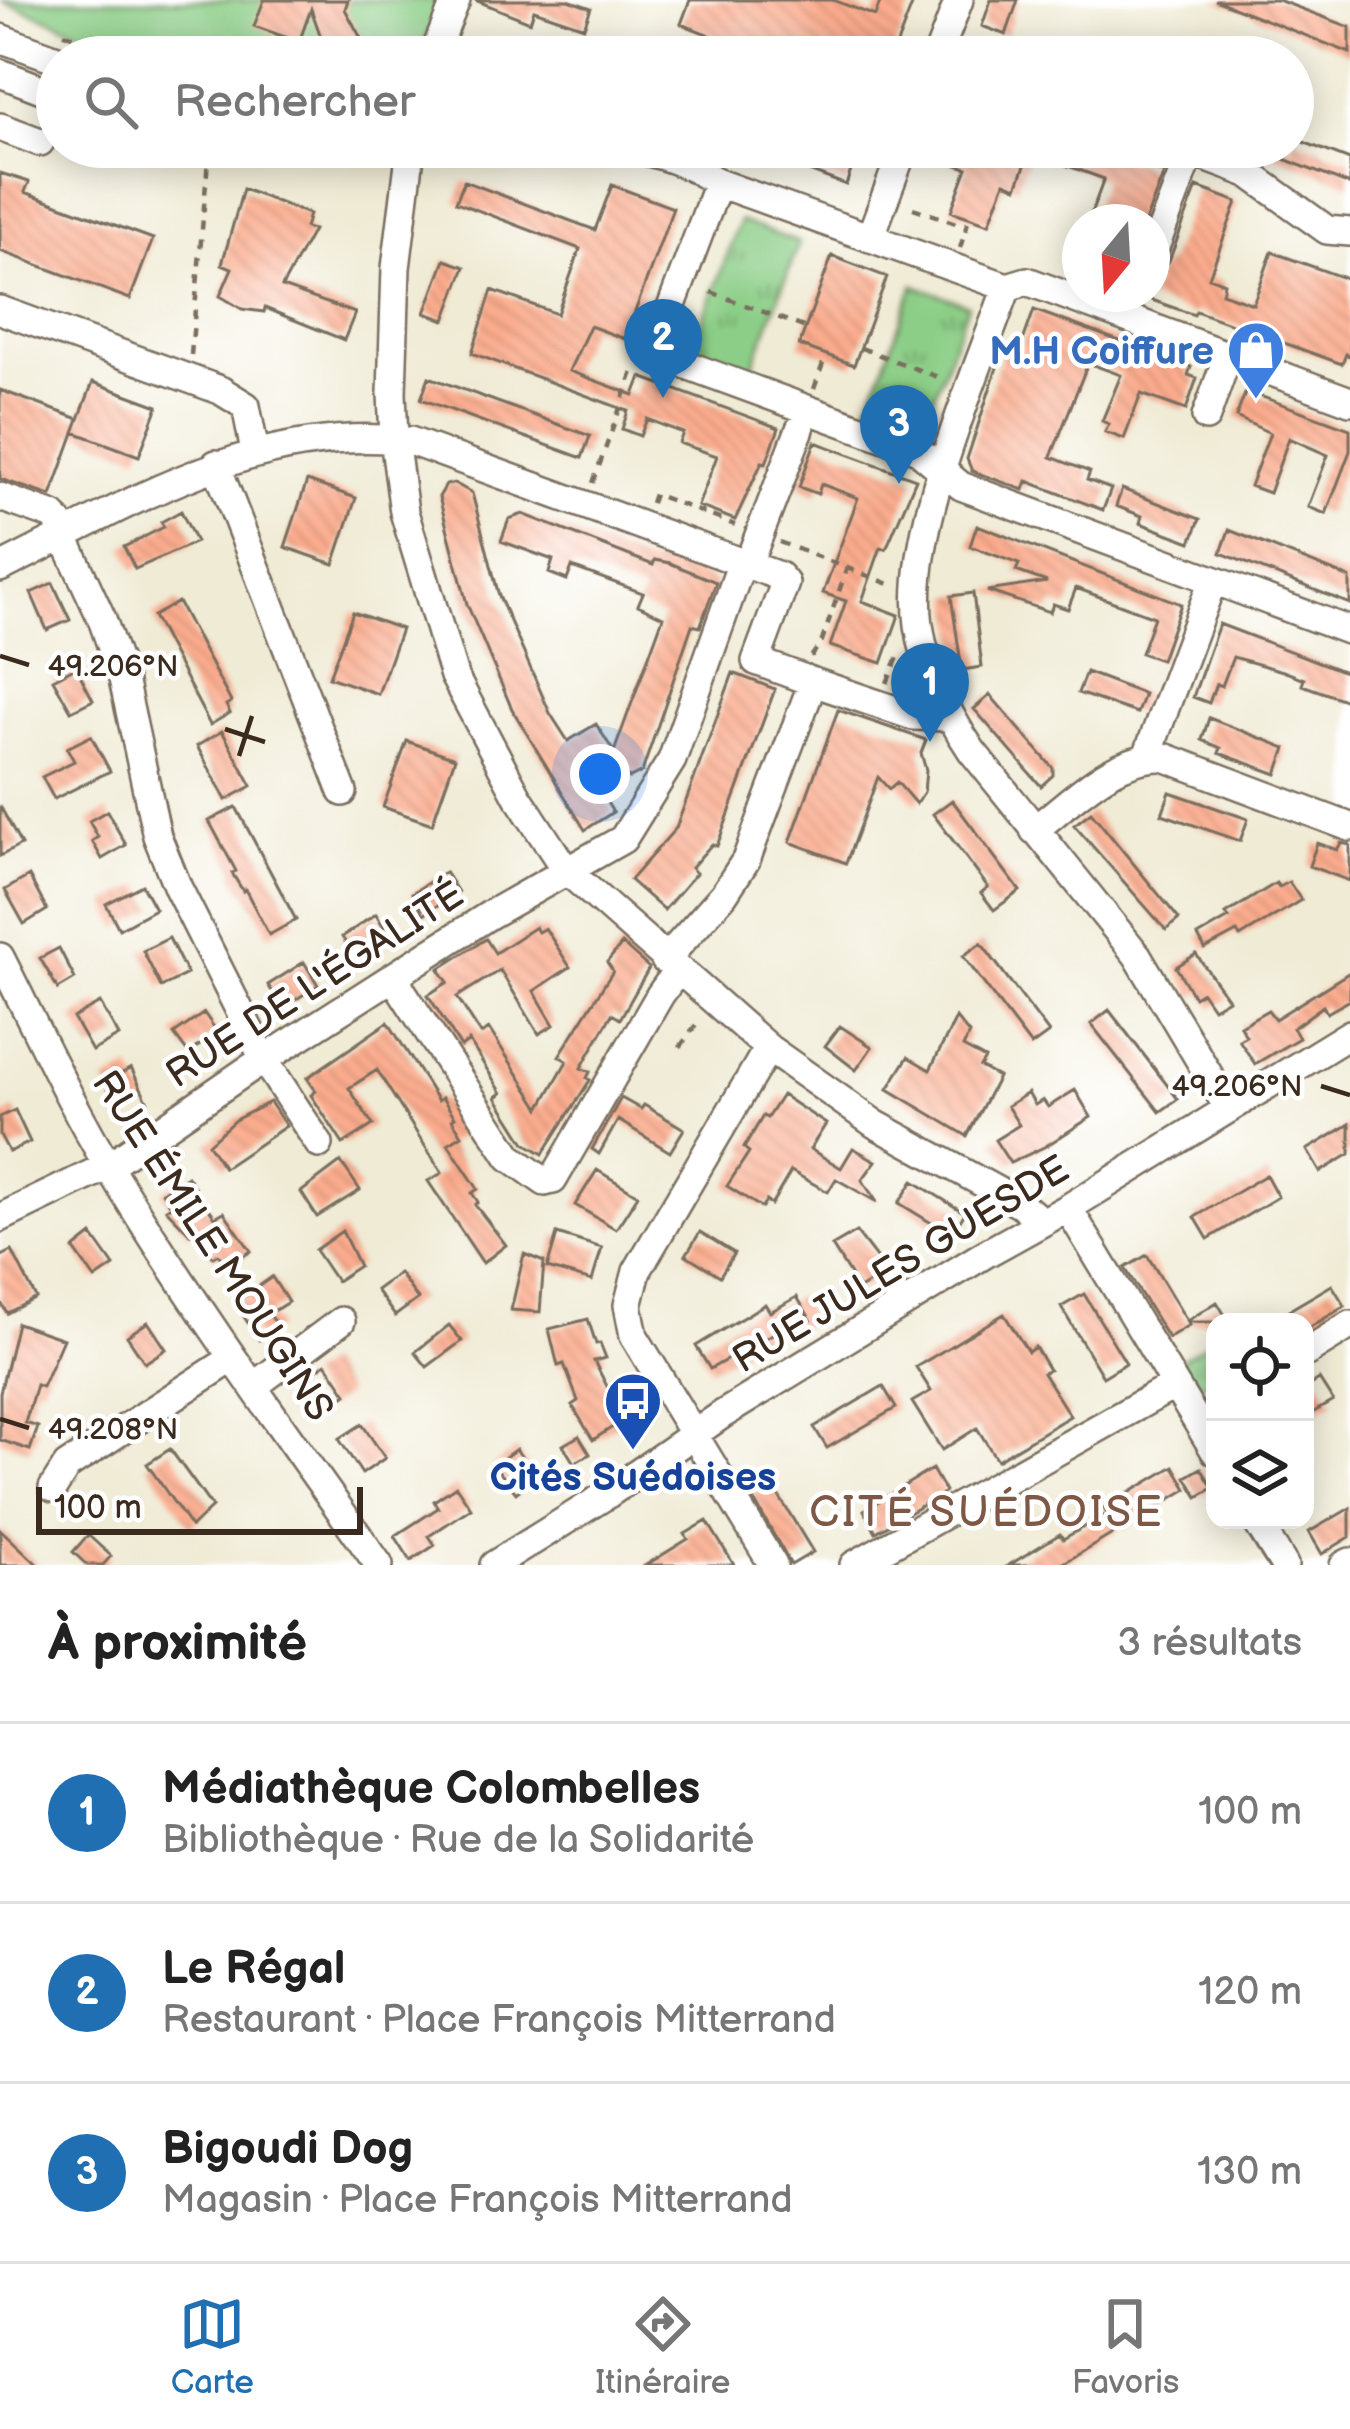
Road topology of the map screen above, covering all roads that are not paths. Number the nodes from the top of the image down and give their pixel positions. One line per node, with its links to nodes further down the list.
1 (457, 0): 3 (street)
2 (958, 0): 4 (street)
3 (442, 36)
4 (945, 36)
5 (0, 38): 6 (street)
6 (36, 51)
7 (0, 74): 8 (street)
8 (36, 87)
9 (0, 127): 10 (street)
10 (36, 140)
11 (409, 168): 28 (street)
12 (697, 168): 16 (street)
13 (896, 168): 19 (street)
14 (1179, 168): 17 (street)
15 (1234, 168): 18 (street)
16 (718, 183): 19 (street); 31 (street)
17 (1168, 204)
18 (1350, 232)
19 (870, 238): 20 (street)
20 (1007, 287): 21 (street); 31 (street)
21 (1062, 289)
22 (0, 310): 29 (street)
23 (1145, 312): 24 (street)
24 (1228, 355): 25 (street); 26 (street)
25 (1350, 400)
26 (1206, 417)
27 (800, 429): 34 (street, RUE DE L'ÉGALITÉ)
28 (394, 439): 29 (street); 34 (street); 44 (street)
29 (255, 452): 30 (street)
30 (216, 464): 33 (street); 41 (street)
31 (943, 472): 36 (street); 39 (street)
32 (0, 497): 33 (street)
33 (65, 536): 35 (street); 50 (street)
34 (752, 566): 38 (street); 44 (street, RUE DE L'ÉGALITÉ)
35 (0, 568)
36 (1214, 580): 37 (street); 40 (street)
37 (1350, 631)
38 (809, 674): 39 (street); 46 (street)
39 (948, 717): 43 (street)
40 (1147, 756): 42 (street); 43 (street)
41 (343, 792)
42 (1348, 818)
43 (1034, 830): 51 (street)
44 (565, 869): 46 (street); 47 (street, RUE DE L'ÉGALITÉ)
45 (0, 957): 53 (street, RUE ÉMILE MOUGINS)
46 (671, 965): 47 (street); 49 (street)
47 (393, 977): 50 (street, RUE DE L'ÉGALITÉ)
48 (1350, 1034): 51 (street, RUE JULES GUESDE)
49 (768, 1048): 56 (street); 64 (street)
50 (266, 1060): 52 (street); 53 (street, RUE DE L'ÉGALITÉ)
51 (1229, 1109): 54 (street, RUE JULES GUESDE)
52 (319, 1144)
53 (108, 1166): 55 (street, RUE DE L'ÉGALITÉ); 60 (street, RUE ÉMILE MOUGINS)
54 (1068, 1208): 56 (street, RUE JULES GUESDE); 61 (street)
55 (0, 1218)
56 (1042, 1222): 64 (street, RUE JULES GUESDE)
57 (340, 1321): 62 (street)
58 (1350, 1325): 59 (street)
59 (1314, 1347)
60 (233, 1358): 62 (street, RUE ÉMILE MOUGINS); 65 (street)
61 (1174, 1384): 63 (street); 70 (street)
62 (254, 1386): 67 (street, RUE ÉMILE MOUGINS)
63 (1205, 1413)
64 (694, 1433): 68 (street, RUE JULES GUESDE); 69 (street)
65 (53, 1488)
66 (1262, 1529): 71 (street)
67 (379, 1565)
68 (494, 1565)
69 (773, 1565)
70 (854, 1565)
71 (1284, 1565)

